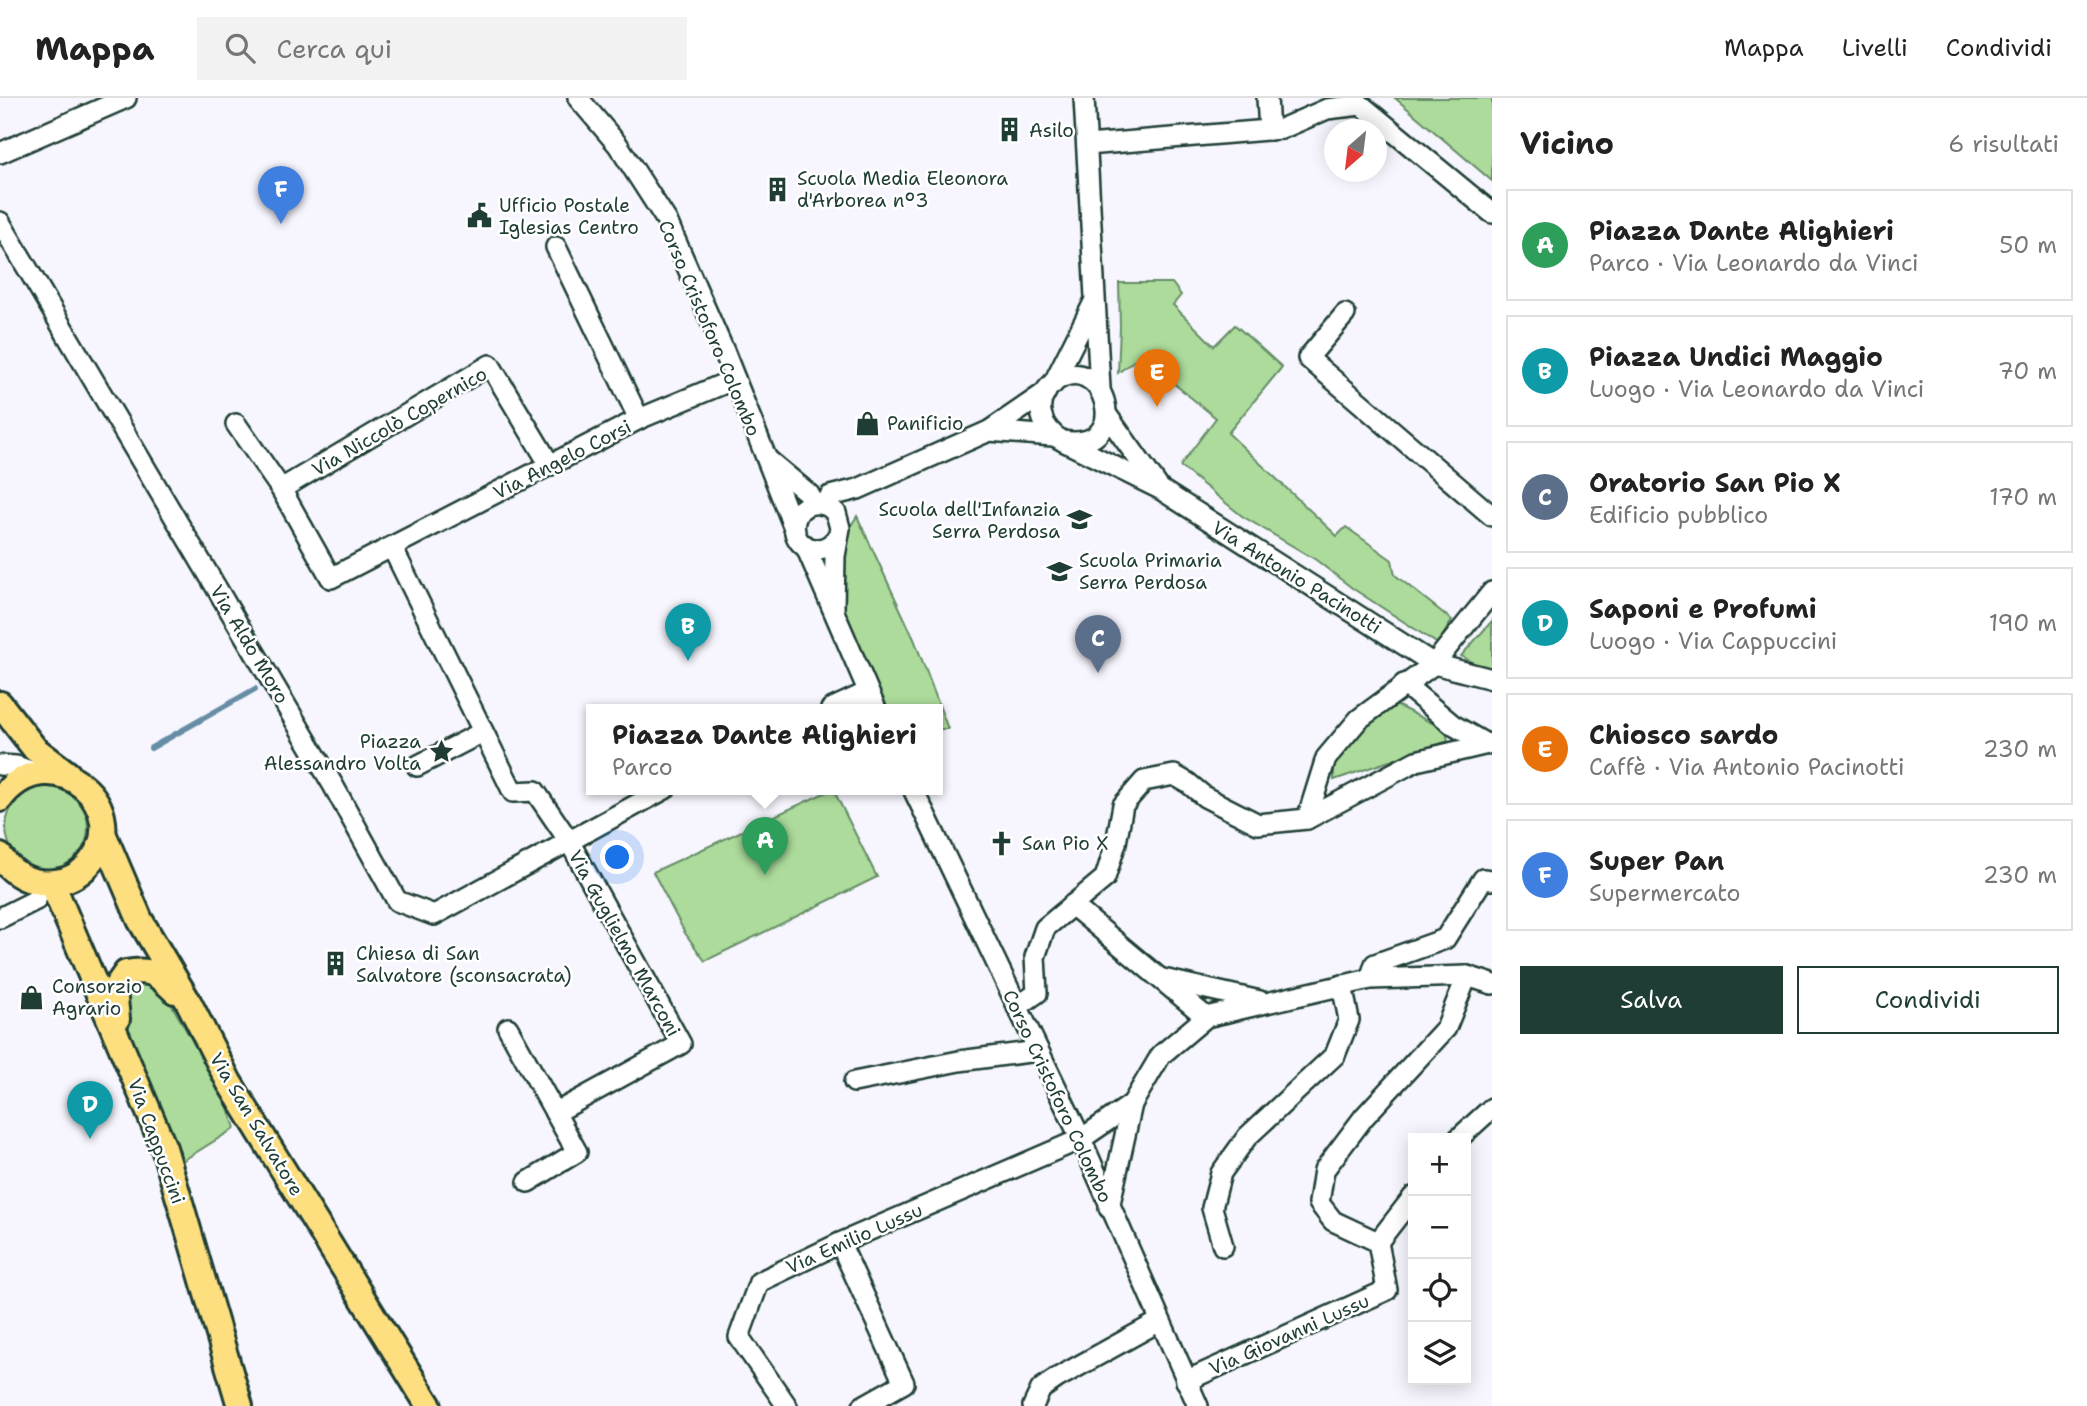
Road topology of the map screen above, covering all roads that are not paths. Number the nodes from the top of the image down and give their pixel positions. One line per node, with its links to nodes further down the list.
1 (126, 98): 7 (street)
2 (578, 98): 13 (street, Corso Cristoforo Colombo)
3 (1084, 98): 6 (street)
4 (1267, 98): 5 (street)
5 (1269, 130): 6 (street); 8 (street)
6 (1087, 145): 11 (street)
7 (0, 153)
8 (1492, 213)
9 (0, 222): 51 (street, Via Aldo Moro)
10 (556, 247): 17 (street)
11 (1095, 302): 14 (street); 15 (street)
12 (1345, 314): 27 (street)
13 (735, 379): 17 (street, Via Angelo Corsi); 21 (street, Corso Cristoforo Colombo)
14 (1049, 388): 15 (street); 19 (street); 20 (street)
15 (1100, 388): 16 (street)
16 (1107, 415): 20 (street); 25 (street, Via Antonio Pacinotti)
17 (639, 419): 22 (street, Via Angelo Corsi)
18 (236, 424): 23 (street)
19 (989, 431): 20 (street); 24 (street)
20 (1058, 439): 25 (street, Via Antonio Pacinotti)
21 (765, 457): 26 (street, Corso Cristoforo Colombo); 28 (street, Corso Cristoforo Colombo)
22 (550, 465): 23 (street, Via Niccolò Copernico); 31 (street, Via Angelo Corsi)
23 (281, 489): 31 (street, Via Angelo Corsi)
24 (858, 489): 26 (street); 29 (street)
25 (1160, 489): 34 (street, Via Antonio Pacinotti)
26 (820, 504): 28 (street); 29 (street)
27 (1492, 516)
28 (794, 528): 30 (street)
29 (839, 531): 30 (street); 33 (street)
30 (805, 545): 33 (street)
31 (392, 547): 40 (street)
32 (1492, 592): 34 (street)
33 (834, 609): 37 (street)
34 (1434, 664): 35 (street, Via Antonio Pacinotti); 36 (street)
35 (1492, 679)
36 (1404, 684): 41 (street); 49 (street)
37 (872, 700): 39 (street)
38 (0, 704): 45 (main road, Via San Salvatore)
39 (854, 704)
40 (483, 732): 43 (street); 51 (street)
41 (1489, 744): 49 (street)
42 (0, 765): 44 (street)
43 (417, 766)
44 (36, 773): 45 (main road); 48 (main road)
45 (80, 783): 50 (main road, Via San Salvatore)
46 (654, 795): 51 (street, Via Aldo Moro)
47 (915, 795): 59 (street, Corso Cristoforo Colombo)
48 (0, 799)
49 (1307, 819): 55 (street)
50 (103, 833): 54 (main road); 67 (main road, Via San Salvatore)
51 (569, 841): 76 (street, Via Guglielmo Marconi)
52 (0, 856): 54 (main road)
53 (1492, 880): 57 (street)
54 (47, 883): 56 (street); 71 (main road, Via Cappuccini)
55 (1072, 905): 58 (street); 62 (street)
56 (0, 918)
57 (1445, 939): 61 (street); 63 (street)
58 (1035, 957): 59 (street); 68 (street)
59 (1001, 973): 68 (street, Corso Cristoforo Colombo)
60 (1467, 976): 61 (street); 64 (street); 83 (street)
61 (1441, 977): 63 (street)
62 (1160, 978): 66 (street); 69 (street)
63 (1370, 979): 65 (street)
64 (1492, 984)
65 (1342, 985): 66 (street); 84 (street)
66 (1264, 1002): 69 (street)
67 (189, 1003): 71 (main road); 88 (main road, Via San Salvatore)
68 (1017, 1007): 72 (street, Corso Cristoforo Colombo)
69 (1206, 1017): 74 (street)
70 (508, 1028): 76 (street)
71 (120, 1044): 87 (main road, Via Cappuccini)
72 (1038, 1051): 73 (street); 78 (street, Corso Cristoforo Colombo)
73 (854, 1082)
74 (1132, 1104): 78 (street, Via Emilio Lussu); 81 (street)
75 (1492, 1108): 77 (street)
76 (555, 1113): 79 (street)
77 (1464, 1133)
78 (1081, 1139): 81 (street, Corso Cristoforo Colombo); 82 (street, Via Emilio Lussu)
79 (528, 1182)
80 (1408, 1203): 83 (street)
81 (1109, 1208): 85 (street, Corso Cristoforo Colombo)
82 (840, 1242): 89 (street, Via Emilio Lussu); 90 (street)
83 (1378, 1242): 86 (street, Via Giovanni Lussu)
84 (1223, 1246)
85 (1160, 1321): 86 (street, Corso Cristoforo Colombo); 91 (street)
86 (1186, 1381): 92 (street, Corso Cristoforo Colombo)
87 (240, 1406)
88 (429, 1406)
89 (787, 1406)
90 (863, 1406)
91 (1033, 1406)
92 (1198, 1406)

